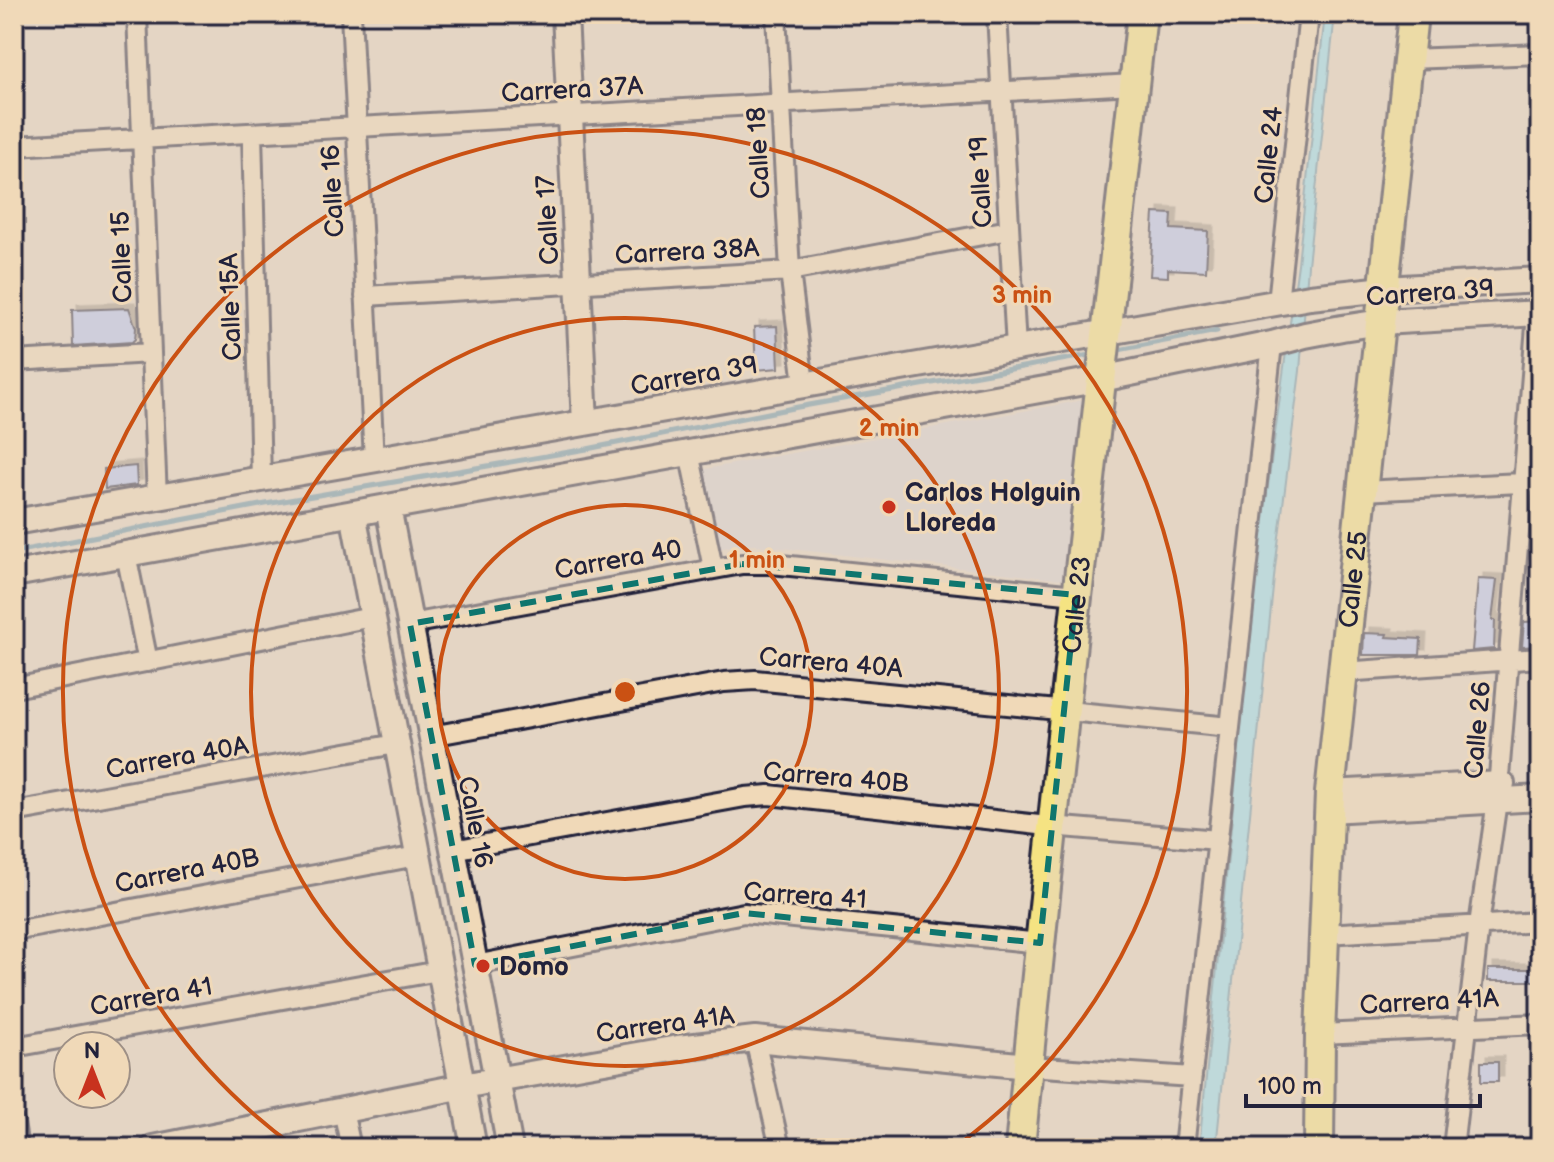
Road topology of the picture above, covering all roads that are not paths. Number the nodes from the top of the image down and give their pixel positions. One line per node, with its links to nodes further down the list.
1 (137, 14): 17 (street, Calle 15)
2 (351, 14): 15 (street, Calle 16)
3 (565, 14): 14 (main road, Calle 17)
4 (776, 14): 13 (street, Calle 18)
5 (997, 14): 12 (street, Calle 19)
6 (1142, 14): 11 (main road, Calle 23)
7 (1309, 14): 25 (street, Calle 24)
8 (1413, 14): 10 (main road, Calle 25)
9 (1540, 54): 10 (street)
10 (1408, 59): 23 (main road, Calle 25)
11 (1134, 84): 12 (street, Carrera 37A); 31 (main road, Calle 23)
12 (1002, 92): 13 (street, Carrera 37A); 19 (street, Calle 19)
13 (782, 104): 14 (street, Carrera 37A); 20 (street, Calle 18)
14 (570, 116): 15 (street, Carrera 37A); 22 (main road, Calle 17)
15 (357, 127): 16 (street, Carrera 37A); 24 (street, Calle 16)
16 (252, 133): 17 (street, Carrera 37A); 37 (street, Calle 15A)
17 (142, 139): 18 (street, Carrera 37A); 30 (street, Calle 15)
18 (14, 146)
19 (1009, 230): 20 (street, Carrera 38A); 29 (street, Calle 19)
20 (790, 271): 22 (street, Carrera 38A); 33 (street, Calle 18)
21 (1540, 280): 23 (main road, Carrera 39)
22 (579, 284): 24 (street, Carrera 38A); 34 (main road, Calle 17)
23 (1385, 289): 25 (main road, Carrera 39); 27 (main road, Calle 25); 28 (main road, Carrera 39)
24 (365, 296): 36 (street, Calle 16)
25 (1292, 300): 31 (main road, Carrera 39)
26 (1538, 314): 27 (main road, Carrera 39); 38 (street, Calle 26)
27 (1381, 322): 28 (main road, Carrera 39); 39 (main road, Calle 25)
28 (1296, 338): 31 (main road, Carrera 39); 56 (street)
29 (1016, 348): 31 (main road, Carrera 39); 33 (main road, Carrera 39)
30 (151, 353): 32 (street); 40 (street, Calle 15)
31 (1104, 357): 35 (main road, Carrera 39); 47 (main road, Calle 23)
32 (14, 361)
33 (804, 384): 34 (main road, Carrera 39)
34 (585, 423): 36 (main road, Carrera 39)
35 (689, 452): 41 (main road, Carrera 39); 45 (street)
36 (374, 460): 37 (main road, Carrera 39)
37 (261, 479): 40 (main road, Carrera 39)
38 (1532, 482): 39 (street); 51 (street, Calle 26)
39 (1363, 491): 53 (main road, Calle 25)
40 (157, 498): 43 (main road, Carrera 39)
41 (388, 507): 42 (main road, Carrera 39); 49 (main road, Calle 16)
42 (353, 513): 44 (main road, Carrera 39); 48 (main road)
43 (14, 522)
44 (126, 554): 46 (main road, Carrera 39); 52 (street)
45 (713, 568): 47 (street, Carrera 40); 49 (street, Carrera 40)
46 (14, 574)
47 (1076, 595): 55 (main road, Calle 23)
48 (372, 617): 52 (street); 58 (main road)
49 (410, 624): 57 (main road, Calle 16)
50 (1540, 658): 51 (street)
51 (1509, 660): 53 (street); 60 (street, Calle 26)
52 (148, 662): 54 (street)
53 (1343, 672): 62 (main road, Calle 25)
54 (14, 688)
55 (1066, 711): 56 (street, Carrera 40A); 57 (street, Carrera 40A); 64 (main road, Calle 23)
56 (1230, 727): 65 (street)
57 (431, 736): 66 (main road, Calle 16)
58 (396, 744): 63 (street, Carrera 40A); 67 (main road)
59 (1540, 782): 60 (main road)
60 (1498, 793): 61 (main road); 62 (main road); 69 (street, Calle 26)
61 (1540, 798)
62 (1330, 802): 71 (main road, Calle 25)
63 (14, 812)
64 (1054, 827): 65 (street, Carrera 40B); 66 (street, Carrera 40B); 72 (main road, Calle 23)
65 (1218, 840): 81 (street)
66 (453, 850): 73 (main road, Calle 16)
67 (417, 856): 70 (street, Carrera 40B); 74 (main road)
68 (1540, 922): 69 (street)
69 (1479, 925): 71 (street); 76 (street, Calle 26)
70 (14, 931)
71 (1324, 934): 77 (main road, Calle 25)
72 (1040, 943): 73 (street, Carrera 41); 80 (main road, Calle 23)
73 (475, 965): 82 (main road, Calle 16)
74 (439, 971): 79 (street, Carrera 41); 83 (main road)
75 (1540, 1024): 76 (street, Carrera 41A)
76 (1467, 1027): 77 (street, Carrera 41A); 96 (street, Calle 26)
77 (1320, 1034): 95 (main road, Calle 25)
78 (755, 1039): 80 (main road, Carrera 41A); 82 (main road, Carrera 41A); 92 (street)
79 (14, 1047)
80 (1028, 1066): 81 (street, Carrera 41A); 93 (main road, Calle 23)
81 (1192, 1077): 94 (street)
82 (496, 1080): 83 (main road, Carrera 41A); 91 (main road, Calle 16)
83 (461, 1086): 84 (main road, Carrera 41A); 90 (main road)
84 (343, 1110): 86 (main road, Carrera 41A); 89 (street)
85 (14, 1123): 87 (street)
86 (240, 1139): 88 (main road, Carrera 41A)
87 (18, 1148)
88 (153, 1148)
89 (351, 1148)
90 (474, 1148)
91 (510, 1148)
92 (780, 1148)
93 (1020, 1148)
94 (1184, 1148)
95 (1319, 1148)
96 (1453, 1148)

